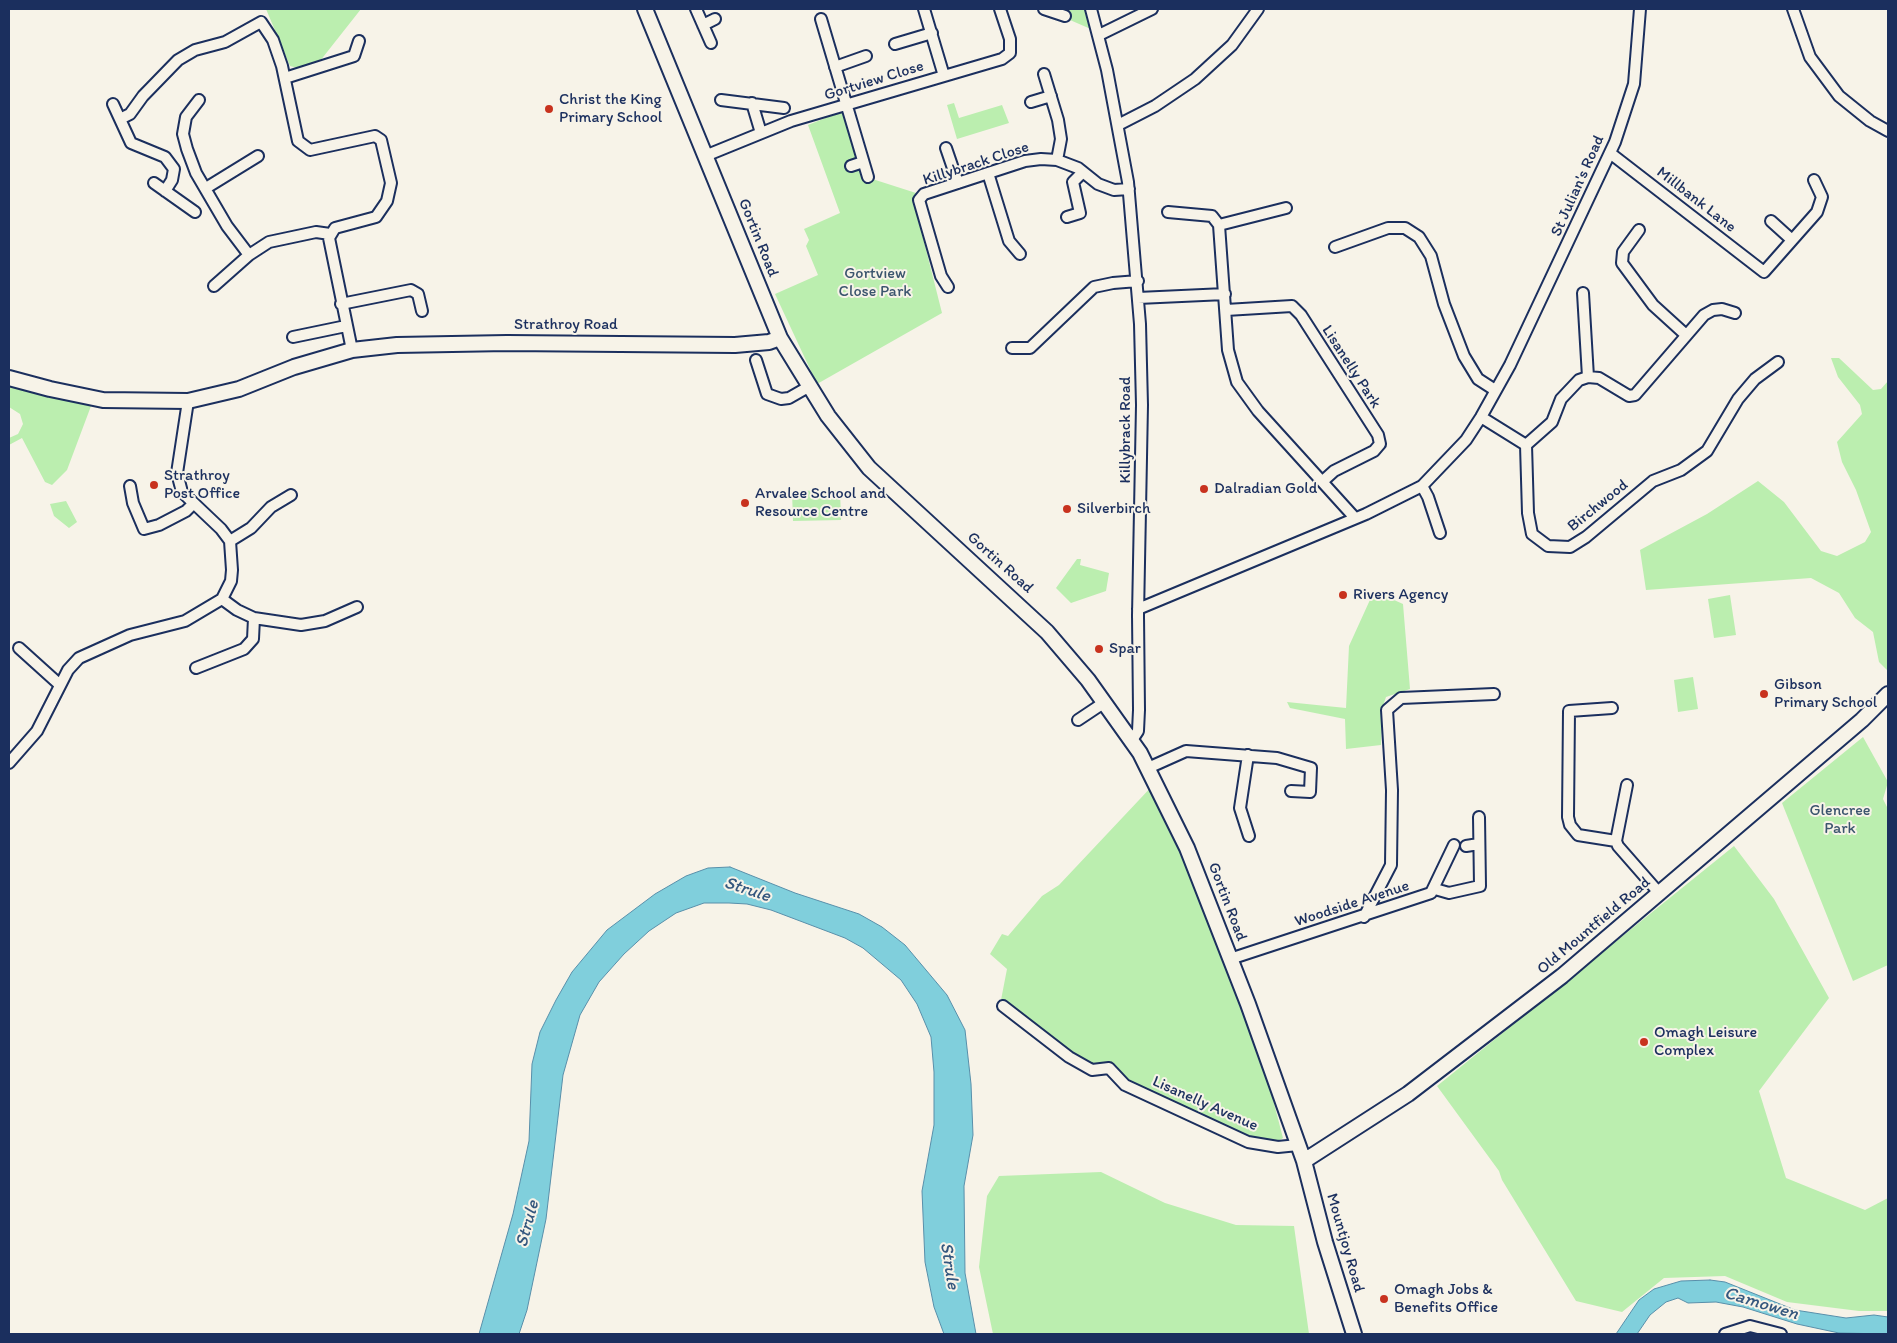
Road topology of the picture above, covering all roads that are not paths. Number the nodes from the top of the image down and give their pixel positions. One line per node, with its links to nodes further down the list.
1 (645, 9): 40 (main road, Gortin Road)
2 (696, 9): 14 (street)
3 (924, 9): 15 (street)
4 (1000, 9): 23 (street, Gortview Close)
5 (1044, 9): 11 (street)
6 (1091, 9): 16 (street, Killybrack Road)
7 (1152, 9): 16 (street)
8 (1258, 9): 34 (street)
9 (1640, 9): 38 (street, St Julian's Road)
10 (1794, 9): 35 (street)
11 (1060, 13)
12 (714, 19): 14 (street)
13 (821, 19): 21 (street)
14 (703, 24): 18 (street)
15 (932, 33): 19 (street); 23 (street)
16 (1099, 35): 34 (street, Killybrack Road)
17 (359, 41): 24 (street)
18 (711, 43)
19 (895, 44)
20 (866, 56): 21 (street)
21 (835, 67): 31 (street)
22 (1044, 74): 25 (street)
23 (944, 76): 31 (street, Gortview Close)
24 (284, 78): 33 (street); 60 (street)
25 (1051, 96): 28 (street); 41 (street)
26 (199, 100): 50 (street)
27 (721, 100): 29 (street)
28 (1032, 102)
29 (752, 103): 32 (street); 36 (street)
30 (113, 104): 33 (street)
31 (847, 105): 36 (street, Gortview Close); 42 (street)
32 (784, 108)
33 (120, 119): 52 (street)
34 (1118, 125): 51 (street, Killybrack Road)
35 (1888, 131)
36 (761, 133): 40 (street, Gortview Close)
37 (946, 148): 49 (street)
38 (1610, 153): 61 (street, Millbank Lane); 86 (street, St Julian's Road)
39 (258, 156): 50 (street)
40 (705, 156): 78 (main road, Gortin Road)
41 (1057, 160): 44 (street, Killybrack Close); 45 (street, Killybrack Close)
42 (863, 162): 43 (street); 46 (street)
43 (851, 166)
44 (1083, 172): 51 (street, Killybrack Close); 56 (street)
45 (988, 173): 49 (street, Killybrack Close); 63 (street)
46 (868, 177)
47 (1814, 180): 61 (street)
48 (154, 183): 52 (street)
49 (958, 183): 67 (street, Killybrack Close)
50 (206, 188): 64 (street)
51 (1129, 189): 65 (street, Killybrack Road)
52 (165, 191): 54 (street)
53 (1286, 208): 58 (street)
54 (195, 212)
55 (1168, 212): 58 (street)
56 (1067, 217)
57 (1771, 221): 61 (street)
58 (1219, 225): 69 (street)
59 (1639, 230): 76 (street)
60 (330, 234): 64 (street); 71 (street)
61 (1792, 240)
62 (1334, 247): 86 (street)
63 (1020, 254)
64 (249, 255): 66 (street)
65 (1138, 281): 70 (street, Killybrack Road); 79 (street)
66 (214, 286)
67 (948, 287)
68 (1583, 293): 83 (street)
69 (1224, 294): 70 (street); 72 (street)
70 (1138, 298): 100 (street, Killybrack Road)
71 (341, 304): 73 (street); 75 (street)
72 (1226, 310): 90 (street); 90 (street, Lisanelly Park)
73 (422, 311)
74 (1735, 313): 76 (street)
75 (346, 326): 77 (street); 80 (street)
76 (1686, 335): 83 (street)
77 (293, 337)
78 (780, 338): 80 (main road, Strathroy Road); 85 (main road, Gortin Road)
79 (1012, 348)
80 (352, 350): 87 (main road, Strathroy Road)
81 (756, 360): 85 (street)
82 (1778, 362): 89 (street, Birchwood)
83 (1588, 377): 89 (street)
84 (9, 378): 87 (main road)
85 (810, 386): 107 (main road, Gortin Road)
86 (1495, 390): 88 (street, St Julian's Road)
87 (188, 402): 94 (street)
88 (1481, 417): 89 (street); 92 (street, St Julian's Road)
89 (1526, 445)
90 (1323, 480): 95 (street)
91 (130, 486): 94 (street)
92 (1422, 486): 95 (street); 96 (street)
93 (291, 495): 97 (street)
94 (193, 504): 97 (street)
95 (1356, 518): 100 (street)
96 (1440, 533)
97 (230, 541): 98 (street)
98 (222, 599): 101 (street); 104 (street)
99 (357, 607): 101 (street)
100 (1138, 609): 110 (street, Killybrack Road)
101 (254, 618): 103 (street)
102 (19, 648): 104 (street)
103 (196, 668)
104 (60, 685): 112 (street)
105 (1494, 694): 124 (street)
106 (1888, 694): 123 (main road, Old Mountfield Road)
107 (1105, 702): 109 (street); 110 (main road, Gortin Road)
108 (1612, 708): 118 (street)
109 (1078, 720)
110 (1132, 740): 113 (main road, Gortin Road)
111 (1248, 755): 113 (street); 115 (street); 117 (street)
112 (9, 764)
113 (1148, 768): 125 (main road, Gortin Road)
114 (1627, 785): 118 (street)
115 (1292, 792)
116 (1479, 816): 119 (street)
117 (1249, 836)
118 (1616, 841): 123 (street)
119 (1479, 844): 121 (street); 122 (street)
120 (1454, 845): 122 (street, Woodside Avenue)
121 (1466, 846)
122 (1434, 888): 124 (street, Woodside Avenue)
123 (1660, 894): 128 (main road, Old Mountfield Road)
124 (1364, 917): 125 (street, Woodside Avenue)
125 (1230, 958): 127 (main road, Gortin Road)
126 (1003, 1006): 127 (street, Lisanelly Avenue)
127 (1298, 1145): 128 (main road, Gortin Road)
128 (1304, 1162): 129 (main road, Mountjoy Road)
129 (1354, 1334)
130 (1725, 1334): 131 (street)
131 (1781, 1334)

